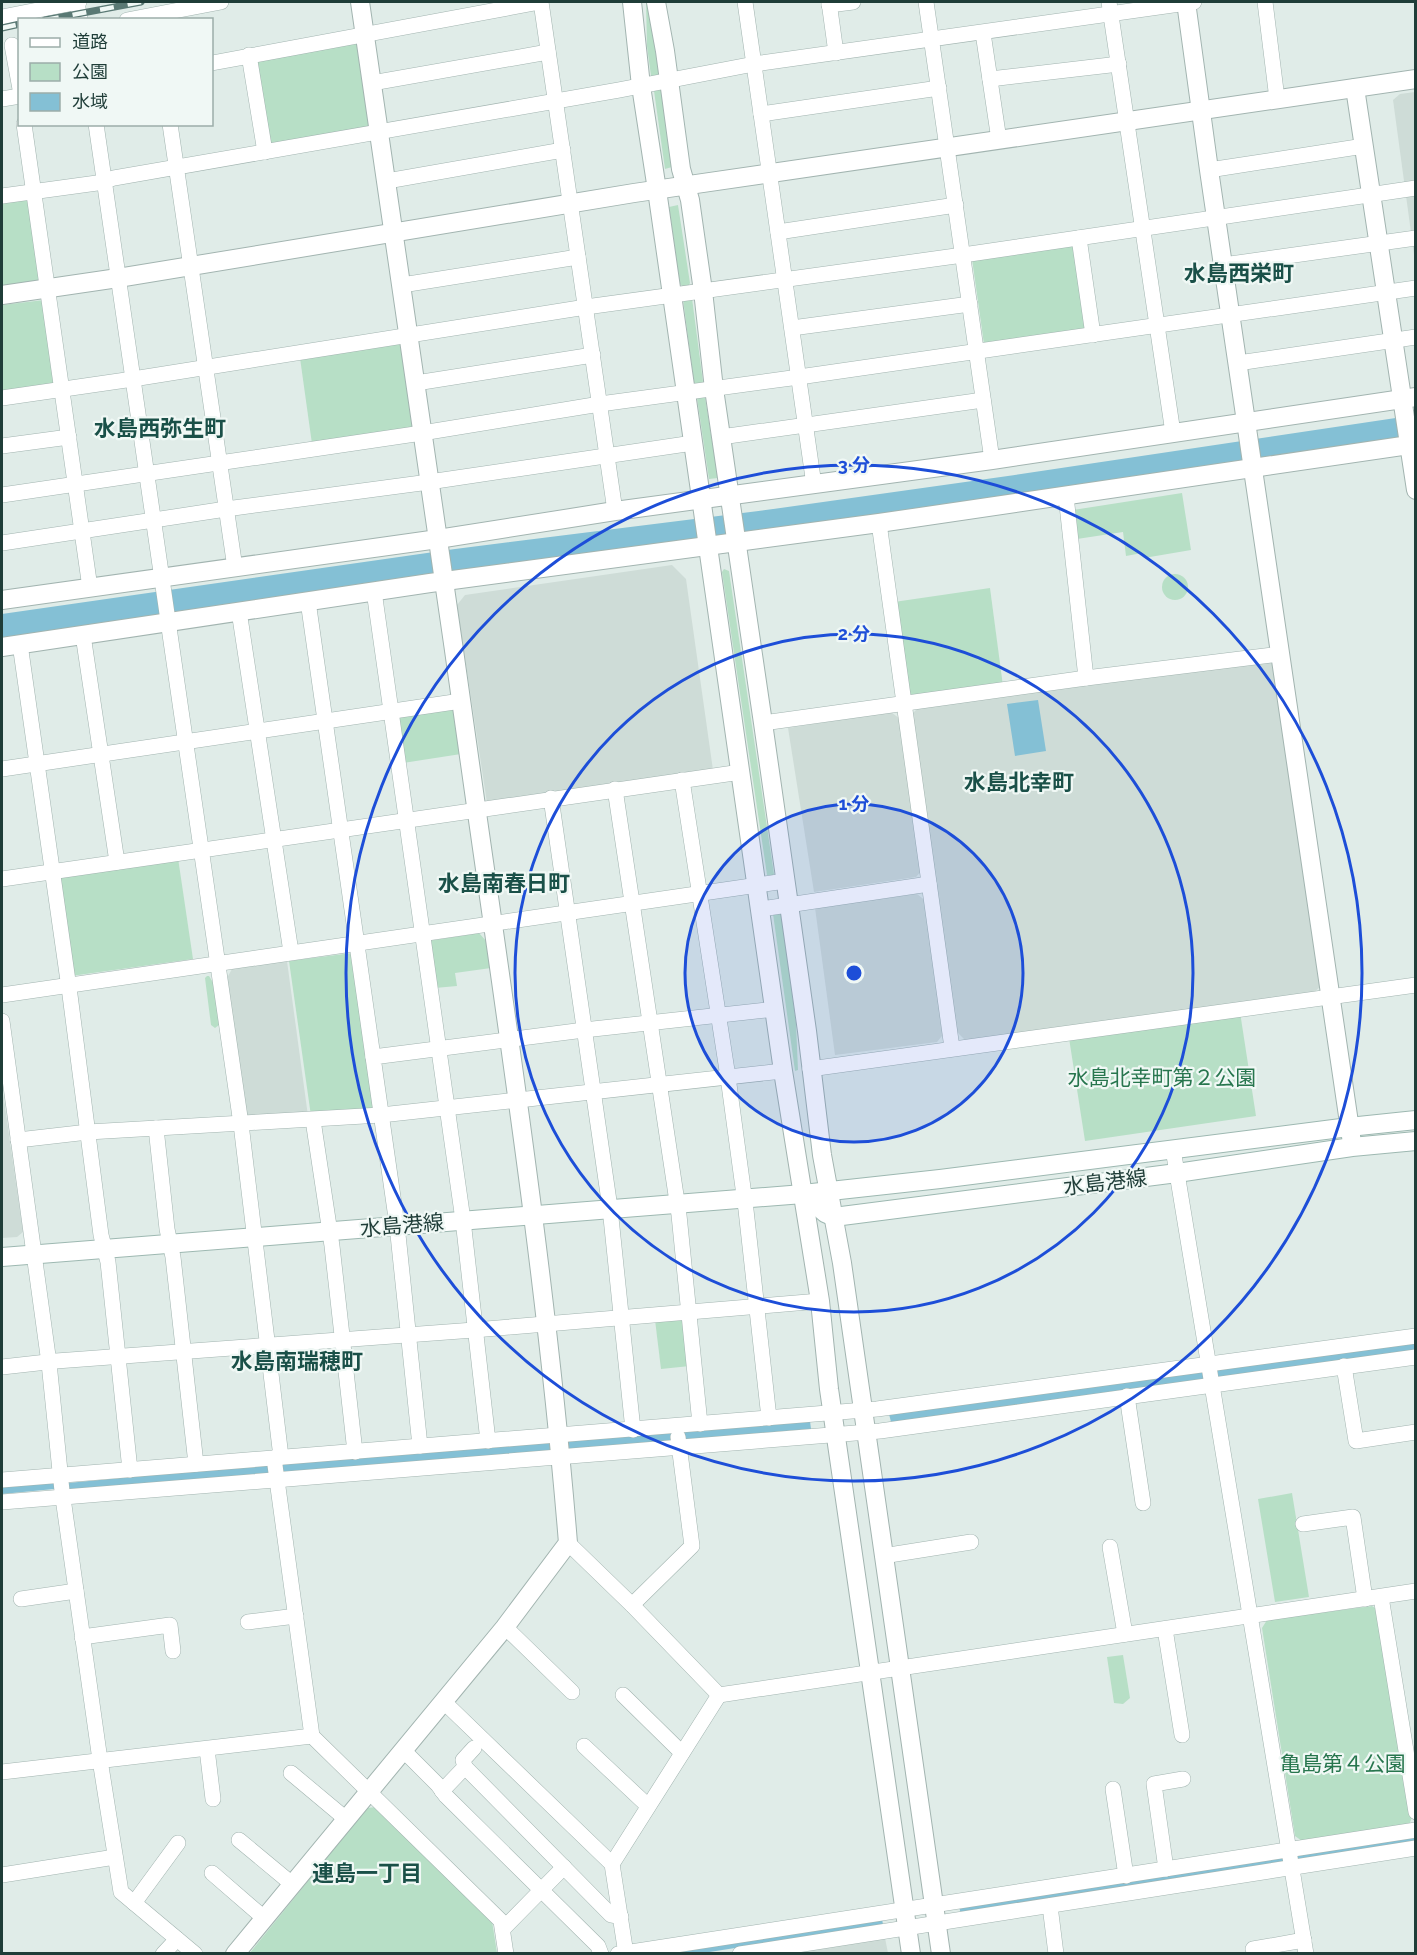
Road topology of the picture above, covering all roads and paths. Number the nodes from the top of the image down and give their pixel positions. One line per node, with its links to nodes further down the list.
1 (78, 2): 13 (street); 17 (street)
2 (221, 2): 16 (street)
3 (360, 2): 19 (street)
4 (541, 2): 19 (street); 22 (street)
5 (632, 2): 33 (street)
6 (656, 2): 31 (street)
7 (745, 2): 26 (street)
8 (853, 2): 12 (street)
9 (926, 2): 20 (street)
10 (1189, 2): 14 (street); 40 (street)
11 (1265, 2): 38 (street)
12 (829, 3): 23 (street)
13 (16, 7): 15 (street)
14 (1110, 8): 18 (street); 27 (street)
15 (2, 17)
16 (153, 17)
17 (80, 18)
18 (983, 33): 20 (street); 28 (street)
19 (365, 35): 24 (street); 32 (street)
20 (932, 40): 23 (street); 34 (street)
21 (11, 46): 30 (street)
22 (548, 52): 32 (street); 39 (street)
23 (836, 53): 26 (street)
24 (249, 55): 25 (street); 51 (street)
25 (213, 63)
26 (754, 64): 31 (street); 41 (street)
27 (1119, 64): 28 (street); 42 (street)
28 (990, 79): 47 (street)
29 (1416, 79): 35 (street)
30 (18, 80)
31 (668, 80): 33 (street); 57 (street)
32 (372, 83): 46 (street)
33 (641, 86): 39 (street); 59 (street)
34 (939, 88): 41 (street); 49 (street)
35 (1355, 88): 38 (street); 48 (street)
36 (18, 96): 37 (street)
37 (2, 99)
38 (1277, 99): 40 (street)
39 (556, 100): 46 (street); 50 (street)
40 (1201, 110): 42 (street); 53 (street)
41 (761, 114): 54 (street)
42 (1127, 121): 47 (street); 66 (street)
43 (24, 126): 60 (street)
44 (96, 126): 55 (street)
45 (170, 126): 52 (street)
46 (379, 131): 51 (street); 56 (street)
47 (999, 140): 49 (street)
48 (1364, 146): 53 (street); 62 (street)
49 (948, 147): 54 (street); 64 (street)
50 (563, 150): 56 (street); 63 (street)
51 (265, 152): 52 (street)
52 (176, 167): 55 (street); 75 (street)
53 (1209, 170): 65 (street)
54 (770, 173): 57 (street); 68 (street)
55 (105, 180): 60 (street); 76 (street)
56 (387, 181): 67 (street)
57 (686, 186): 59 (street); 81 (street)
58 (1416, 188): 62 (street)
59 (657, 190): 63 (street); 83 (street)
60 (33, 192): 61 (street); 79 (street)
61 (2, 196)
62 (1371, 196): 65 (street); 71 (street)
63 (571, 203): 67 (street); 73 (street)
64 (956, 205): 68 (street); 72 (street)
65 (1216, 218): 66 (street); 74 (street)
66 (1143, 228): 69 (street); 88 (street)
67 (394, 232): 75 (street); 78 (street)
68 (778, 232): 77 (street)
69 (1079, 238): 72 (street); 91 (street)
70 (1416, 238): 71 (street)
71 (1379, 243): 74 (street); 82 (street)
72 (963, 255): 77 (street); 85 (street)
73 (578, 256): 78 (street); 86 (street)
74 (1223, 265): 87 (street)
75 (191, 266): 76 (street); 97 (street)
76 (118, 278): 79 (street); 99 (street)
77 (785, 279): 81 (street); 89 (street)
78 (402, 285): 90 (street)
79 (47, 288): 84 (street); 101 (street)
80 (1416, 288): 82 (street)
81 (703, 291): 83 (street); 102 (street)
82 (1386, 292): 87 (street); 93 (street)
83 (671, 295): 86 (street); 103 (street)
84 (2, 296)
85 (970, 304): 89 (street); 94 (street)
86 (586, 307): 90 (street); 95 (street)
87 (1231, 315): 88 (street); 96 (street)
88 (1157, 326): 91 (street); 111 (street)
89 (792, 328): 98 (street)
90 (409, 334): 97 (street); 100 (street)
91 (1093, 335): 94 (street)
92 (1416, 337): 93 (street)
93 (1393, 340): 96 (street); 105 (street)
94 (976, 351): 98 (street); 106 (street)
95 (593, 355): 100 (street); 107 (street)
96 (1238, 363): 109 (street)
97 (205, 368): 99 (street); 119 (street)
98 (799, 377): 102 (street); 108 (street)
99 (133, 379): 101 (street); 121 (street)
100 (416, 383): 110 (street)
101 (62, 389): 104 (street); 112 (street)
102 (714, 389): 103 (street); 113 (street)
103 (685, 392): 107 (street); 115 (street)
104 (2, 398)
105 (1409, 398): 109 (street); 114 (street)
106 (983, 400): 108 (street); 118 (street)
107 (600, 404): 110 (street); 117 (street)
108 (805, 425): 113 (street); 123 (street)
109 (1248, 431): 111 (street); 120 (street)
110 (423, 433): 119 (street); 122 (street)
111 (1173, 433): 118 (street)
112 (69, 437): 116 (street); 124 (street)
113 (721, 438): 127 (street)
114 (1411, 442): 120 (street); 125 (street)
115 (693, 443): 117 (street); 129 (street)
116 (2, 446)
117 (607, 455): 122 (street); 131 (street)
118 (992, 460): 123 (street)
119 (219, 463): 121 (street); 130 (street)
120 (1252, 464): 128 (street); 150 (street)
121 (146, 474): 124 (street); 132 (street)
122 (429, 482): 130 (street); 138 (street)
123 (814, 485): 127 (street)
124 (75, 486): 126 (street); 135 (street)
125 (1416, 490)
126 (2, 495)
127 (730, 496): 129 (street); 134 (street)
128 (1066, 496): 133 (street); 151 (street)
129 (701, 500): 131 (street); 136 (street)
130 (226, 509): 132 (street); 139 (street)
131 (615, 511): 138 (street)
132 (153, 520): 135 (street); 140 (street)
133 (879, 523): 134 (street); 153 (street)
134 (736, 530): 136 (street); 156 (street)
135 (82, 532): 137 (street); 141 (street)
136 (706, 534): 138 (street); 162 (street)
137 (2, 543)
138 (441, 560): 139 (street); 142 (street); 152 (street)
139 (234, 568): 140 (street)
140 (162, 584): 141 (street); 146 (street)
141 (90, 588): 143 (street)
142 (374, 591): 144 (street); 154 (street)
143 (2, 600)
144 (308, 601): 145 (street); 155 (street)
145 (239, 611): 146 (street); 157 (street)
146 (166, 615): 147 (street); 158 (street)
147 (83, 635): 148 (street); 159 (street)
148 (20, 644): 149 (street); 160 (street)
149 (2, 647)
150 (1280, 654): 151 (street); 190 (street)
151 (1086, 678): 153 (street)
152 (461, 701): 154 (street); 166 (street)
153 (904, 703): 156 (street); 175 (street)
154 (391, 711): 155 (street); 167 (street)
155 (324, 720): 157 (street); 168 (street)
156 (764, 723): 174 (street)
157 (258, 730): 158 (street); 169 (street)
158 (185, 742): 159 (street); 170 (street)
159 (101, 754): 160 (street); 171 (street)
160 (36, 764): 161 (street); 172 (street)
161 (2, 769)
162 (741, 772): 163 (street); 176 (street)
163 (682, 780): 164 (street); 177 (street)
164 (615, 789): 165 (street); 178 (street)
165 (551, 798): 166 (street); 181 (street)
166 (476, 809): 167 (street); 182 (street)
167 (405, 819): 168 (street); 183 (street)
168 (340, 830): 169 (street); 184 (street)
169 (274, 840): 170 (street); 185 (street)
170 (201, 851): 171 (street); 186 (street)
171 (117, 862): 172 (street)
172 (52, 872): 173 (street); 187 (street)
173 (2, 879)
174 (785, 881): 176 (street); 179 (street)
175 (929, 884): 179 (street); 198 (street)
176 (757, 885): 177 (street); 180 (street)
177 (700, 893): 178 (street); 192 (street)
178 (633, 903): 181 (street); 194 (street)
179 (789, 905): 180 (street); 200 (street)
180 (760, 909): 191 (street)
181 (566, 912): 182 (street); 195 (street)
182 (493, 922): 183 (street); 196 (street)
183 (421, 933): 184 (street); 197 (street)
184 (356, 942): 185 (street); 199 (street)
185 (291, 952): 186 (street)
186 (217, 962): 187 (street); 210 (street)
187 (68, 984): 189 (street); 213 (street)
188 (1416, 985): 190 (street)
189 (2, 995)
190 (1330, 997): 198 (street); 211 (street)
191 (775, 1009): 192 (street); 201 (street)
192 (718, 1015): 194 (street); 202 (street)
193 (2, 1021): 214 (street)
194 (650, 1023): 195 (street); 203 (street)
195 (584, 1030): 196 (street); 204 (street)
196 (509, 1040): 197 (street); 205 (street)
197 (438, 1047): 199 (street); 206 (street)
198 (952, 1048): 200 (street)
199 (373, 1057): 207 (street)
200 (810, 1069): 219 (street)
201 (783, 1071): 202 (street); 220 (street)
202 (728, 1077): 203 (street); 221 (street)
203 (659, 1084): 204 (street); 222 (street)
204 (593, 1091): 205 (street); 223 (street)
205 (518, 1100): 206 (street); 224 (street)
206 (447, 1107): 207 (street); 226 (street)
207 (381, 1115): 208 (street); 227 (street)
208 (313, 1120): 210 (street); 228 (street)
209 (1416, 1120): 211 (street, 水島港線)
210 (241, 1124): 212 (street); 229 (street)
211 (1349, 1127): 216 (street); 217 (street, 水島港線)
212 (156, 1128): 213 (street); 230 (street)
213 (88, 1132): 214 (street); 231 (street)
214 (18, 1140): 232 (street)
215 (1416, 1141): 216 (street, 水島港線)
216 (1352, 1148): 218 (street, 水島港線)
217 (1173, 1149): 218 (street); 219 (street, 水島港線)
218 (1177, 1173): 225 (street, 水島港線); 251 (street)
219 (829, 1190): 220 (street, 水島港線); 225 (street)
220 (802, 1194): 221 (street, 水島港線); 225 (street); 234 (street)
221 (745, 1198): 222 (street, 水島港線); 235 (street)
222 (677, 1203): 223 (street, 水島港線); 236 (street)
223 (610, 1208): 224 (street, 水島港線); 237 (street)
224 (533, 1214): 226 (street, 水島港線); 238 (street)
225 (834, 1217): 253 (street)
226 (463, 1220): 227 (street, 水島港線); 239 (street)
227 (397, 1225): 228 (street, 水島港線); 240 (street)
228 (329, 1231): 229 (street, 水島港線); 242 (street)
229 (255, 1237): 230 (street, 水島港線); 243 (street)
230 (170, 1243): 231 (street, 水島港線); 244 (street)
231 (104, 1248): 232 (street, 水島港線); 246 (street)
232 (34, 1254): 233 (street, 水島港線); 248 (street)
233 (2, 1257)
234 (819, 1301): 235 (street); 254 (street)
235 (756, 1306): 236 (street); 255 (street)
236 (688, 1312): 237 (street); 256 (street)
237 (621, 1318): 238 (street); 257 (street)
238 (545, 1325): 239 (street); 263 (street)
239 (474, 1330): 240 (street); 262 (street)
240 (408, 1335): 242 (street); 265 (street)
241 (1416, 1336): 245 (street)
242 (342, 1340): 243 (street); 264 (street)
243 (268, 1346): 244 (street); 267 (street)
244 (183, 1351): 246 (street); 266 (street)
245 (1361, 1354): 247 (street); 249 (street); 251 (street)
246 (118, 1356): 248 (street); 268 (street)
247 (1416, 1357)
248 (49, 1363): 250 (street); 270 (street)
249 (1344, 1366): 251 (street); 259 (street)
250 (2, 1367)
251 (1211, 1374): 252 (street); 253 (street); 285 (street)
252 (1126, 1396): 258 (street); 272 (street)
253 (863, 1410): 254 (street); 258 (street)
254 (833, 1413): 255 (street); 260 (street)
255 (769, 1419): 256 (street)
256 (700, 1424): 261 (street)
257 (633, 1430): 261 (street); 263 (street)
258 (866, 1432): 260 (street); 277 (street)
259 (1416, 1432)
260 (836, 1434): 261 (street); 293 (street)
261 (678, 1436): 263 (street); 283 (street)
262 (488, 1441): 263 (street); 265 (street)
263 (560, 1446): 265 (street); 275 (street)
264 (355, 1452): 265 (street); 267 (street)
265 (414, 1455): 267 (street)
266 (196, 1464): 267 (street); 268 (street)
267 (277, 1466): 270 (street); 284 (street)
268 (130, 1470): 270 (street)
269 (2, 1480): 270 (street)
270 (61, 1486): 271 (street); 278 (street)
271 (2, 1502)
272 (1143, 1503)
273 (1303, 1524): 282 (street)
274 (971, 1542): 277 (street)
275 (568, 1543): 283 (street); 287 (street)
276 (1110, 1547): 289 (street)
277 (883, 1556): 292 (street)
278 (76, 1591): 281 (street); 290 (street)
279 (1416, 1591): 280 (street)
280 (1381, 1597): 282 (street); 315 (street)
281 (21, 1599)
282 (1365, 1599): 285 (street)
283 (632, 1605): 296 (street)
284 (296, 1616): 286 (street); 299 (street)
285 (1250, 1616): 288 (street); 322 (street)
286 (248, 1622)
287 (504, 1627): 294 (street); 297 (street)
288 (1165, 1629): 289 (street); 298 (street)
289 (1125, 1634): 292 (street)
290 (82, 1637): 291 (street); 305 (street)
291 (173, 1651)
292 (899, 1668): 293 (street); 332 (street)
293 (870, 1673): 296 (street); 334 (street)
294 (572, 1692)
295 (623, 1695): 304 (street)
296 (719, 1695): 304 (street)
297 (443, 1701): 303 (street); 323 (street)
298 (1182, 1735)
299 (312, 1736): 302 (street); 311 (street)
300 (584, 1746): 314 (street)
301 (474, 1748): 306 (street)
302 (207, 1749): 305 (street); 313 (street)
303 (403, 1750): 311 (street); 312 (street)
304 (682, 1753): 314 (street)
305 (100, 1760): 307 (street); 321 (street)
306 (465, 1767): 312 (street); 324 (street)
307 (2, 1772)
308 (291, 1773): 316 (street)
309 (1183, 1779): 325 (street)
310 (1113, 1789): 328 (street)
311 (369, 1791): 316 (street); 339 (street)
312 (442, 1791): 330 (street)
313 (213, 1799)
314 (648, 1806): 323 (street)
315 (1416, 1812)
316 (346, 1819): 329 (street)
317 (1416, 1830): 322 (street)
318 (239, 1840): 329 (street)
319 (178, 1843): 331 (street)
320 (1416, 1848): 322 (street)
321 (116, 1857): 327 (street); 331 (street)
322 (1290, 1858): 325 (street); 333 (street); 341 (street)
323 (612, 1864): 335 (street)
324 (564, 1867): 330 (street); 335 (street)
325 (1166, 1869): 328 (street)
326 (212, 1873): 336 (street)
327 (2, 1875)
328 (1126, 1876): 332 (street)
329 (292, 1884): 336 (street)
330 (542, 1890): 339 (street); 347 (street)
331 (134, 1903): 340 (street)
332 (934, 1904): 334 (street); 337 (street)
333 (1050, 1906): 337 (street); 352 (street)
334 (904, 1908): 338 (street); 348 (street)
335 (621, 1917): 348 (street)
336 (264, 1918): 345 (street)
337 (937, 1923): 338 (street); 351 (street)
338 (907, 1928): 349 (street); 350 (street)
339 (503, 1929): 346 (street)
340 (177, 1939): 343 (street); 344 (street)
341 (1305, 1947): 342 (street)
342 (1253, 1949)
343 (163, 1953)
344 (195, 1953)
345 (235, 1953)
346 (506, 1953)
347 (601, 1953)
348 (623, 1953)
349 (740, 1953)
350 (910, 1953)
351 (941, 1953)
352 (1056, 1953)

